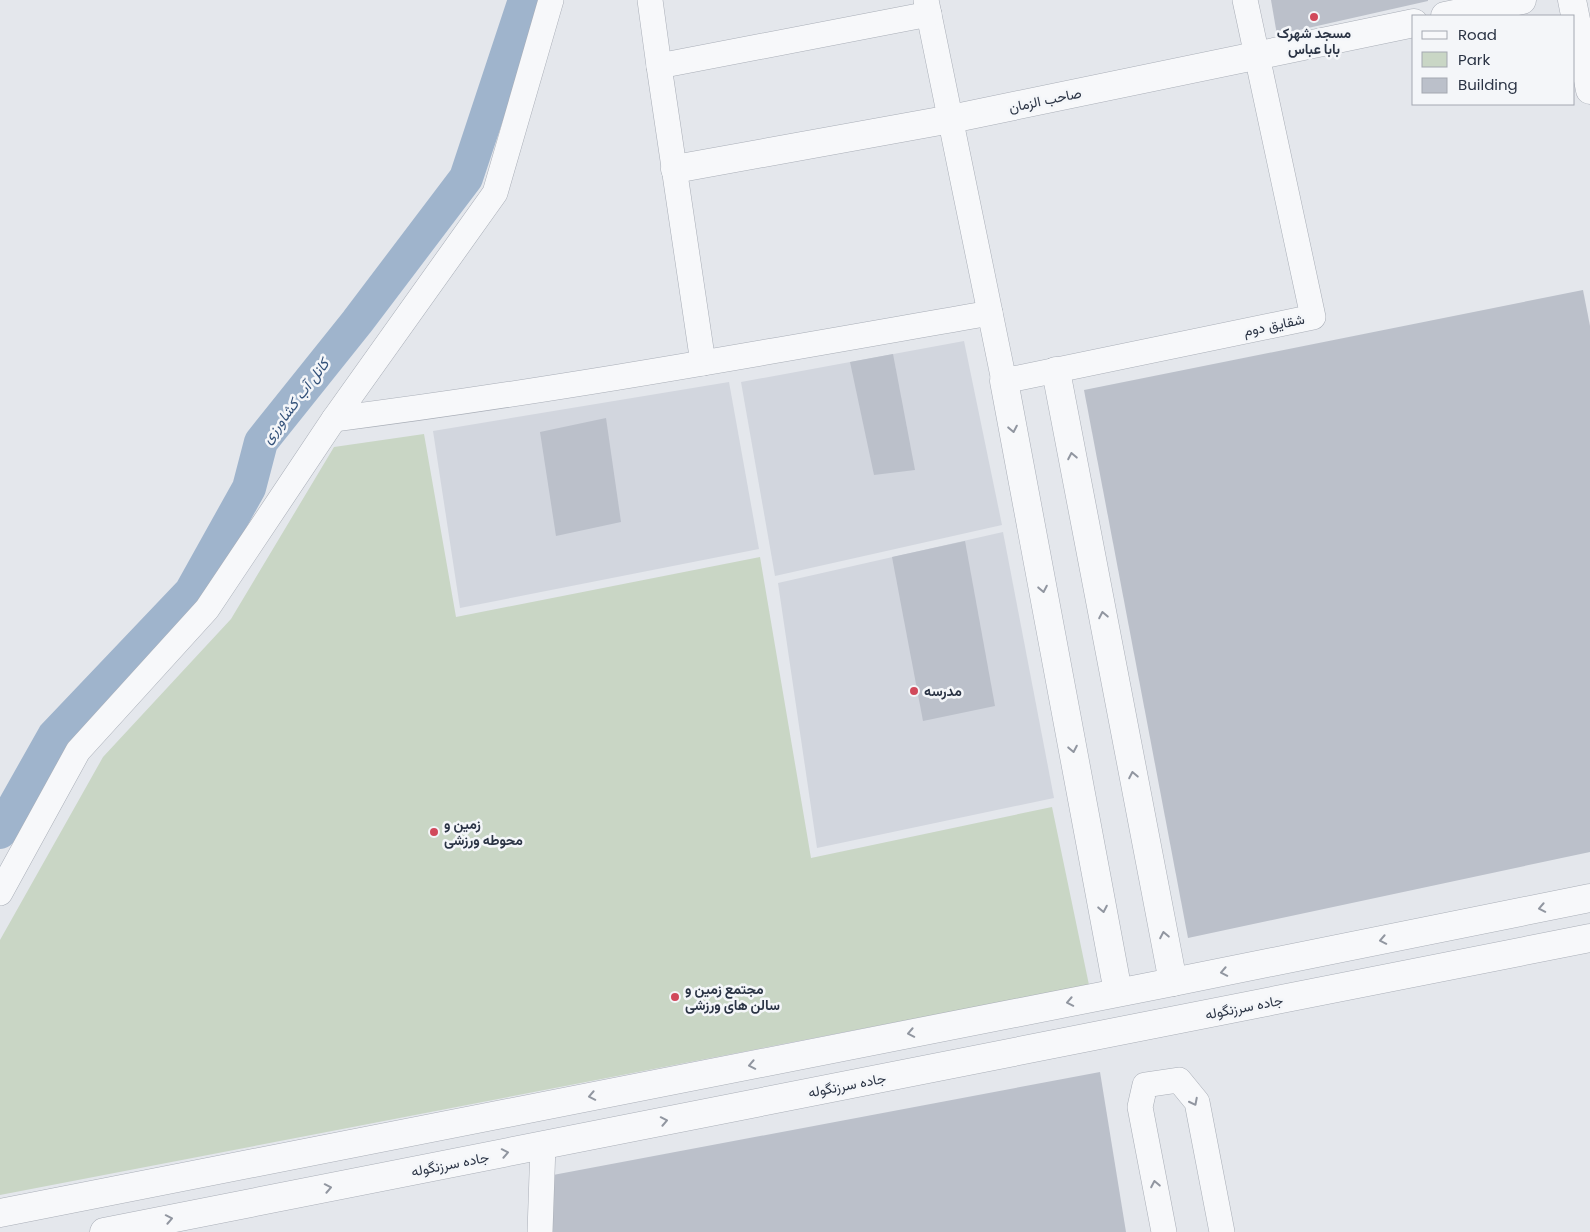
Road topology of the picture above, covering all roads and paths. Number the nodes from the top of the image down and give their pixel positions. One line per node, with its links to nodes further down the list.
1 (551, 0): 18 (street)
2 (650, 0): 10 (street)
3 (1245, 0): 9 (street)
4 (1522, 0): 7 (street)
5 (1572, 0): 11 (street)
6 (927, 7): 10 (street); 12 (street)
7 (1450, 15)
8 (1412, 23): 9 (street, صاحب الزمان)
9 (1256, 56): 12 (street, صاحب الزمان); 16 (street, شقایق دوم)
10 (659, 66): 13 (street)
11 (1590, 90)
12 (951, 119): 13 (street, صاحب الزمان); 14 (street)
13 (675, 169): 15 (street)
14 (990, 313): 15 (street); 17 (street)
15 (703, 364): 18 (street)
16 (1056, 371): 17 (street, شقایق دوم); 22 (street, one-way to 16)
17 (1004, 382): 23 (street, one-way to 23)
18 (334, 418): 19 (street)
19 (0, 893)
20 (1590, 898): 22 (street, one-way to 22)
21 (1590, 938): 24 (street, جاده سرزنگوله, one-way to 21)
22 (1173, 982): 23 (street)
23 (1118, 992): 25 (street, one-way to 25)
24 (543, 1145): 26 (street, جاده سرزنگوله, one-way to 24); 27 (street)
25 (0, 1213)
26 (104, 1232)
27 (540, 1232)
28 (1164, 1232): 29 (street, one-way to 29)
29 (1222, 1232)

